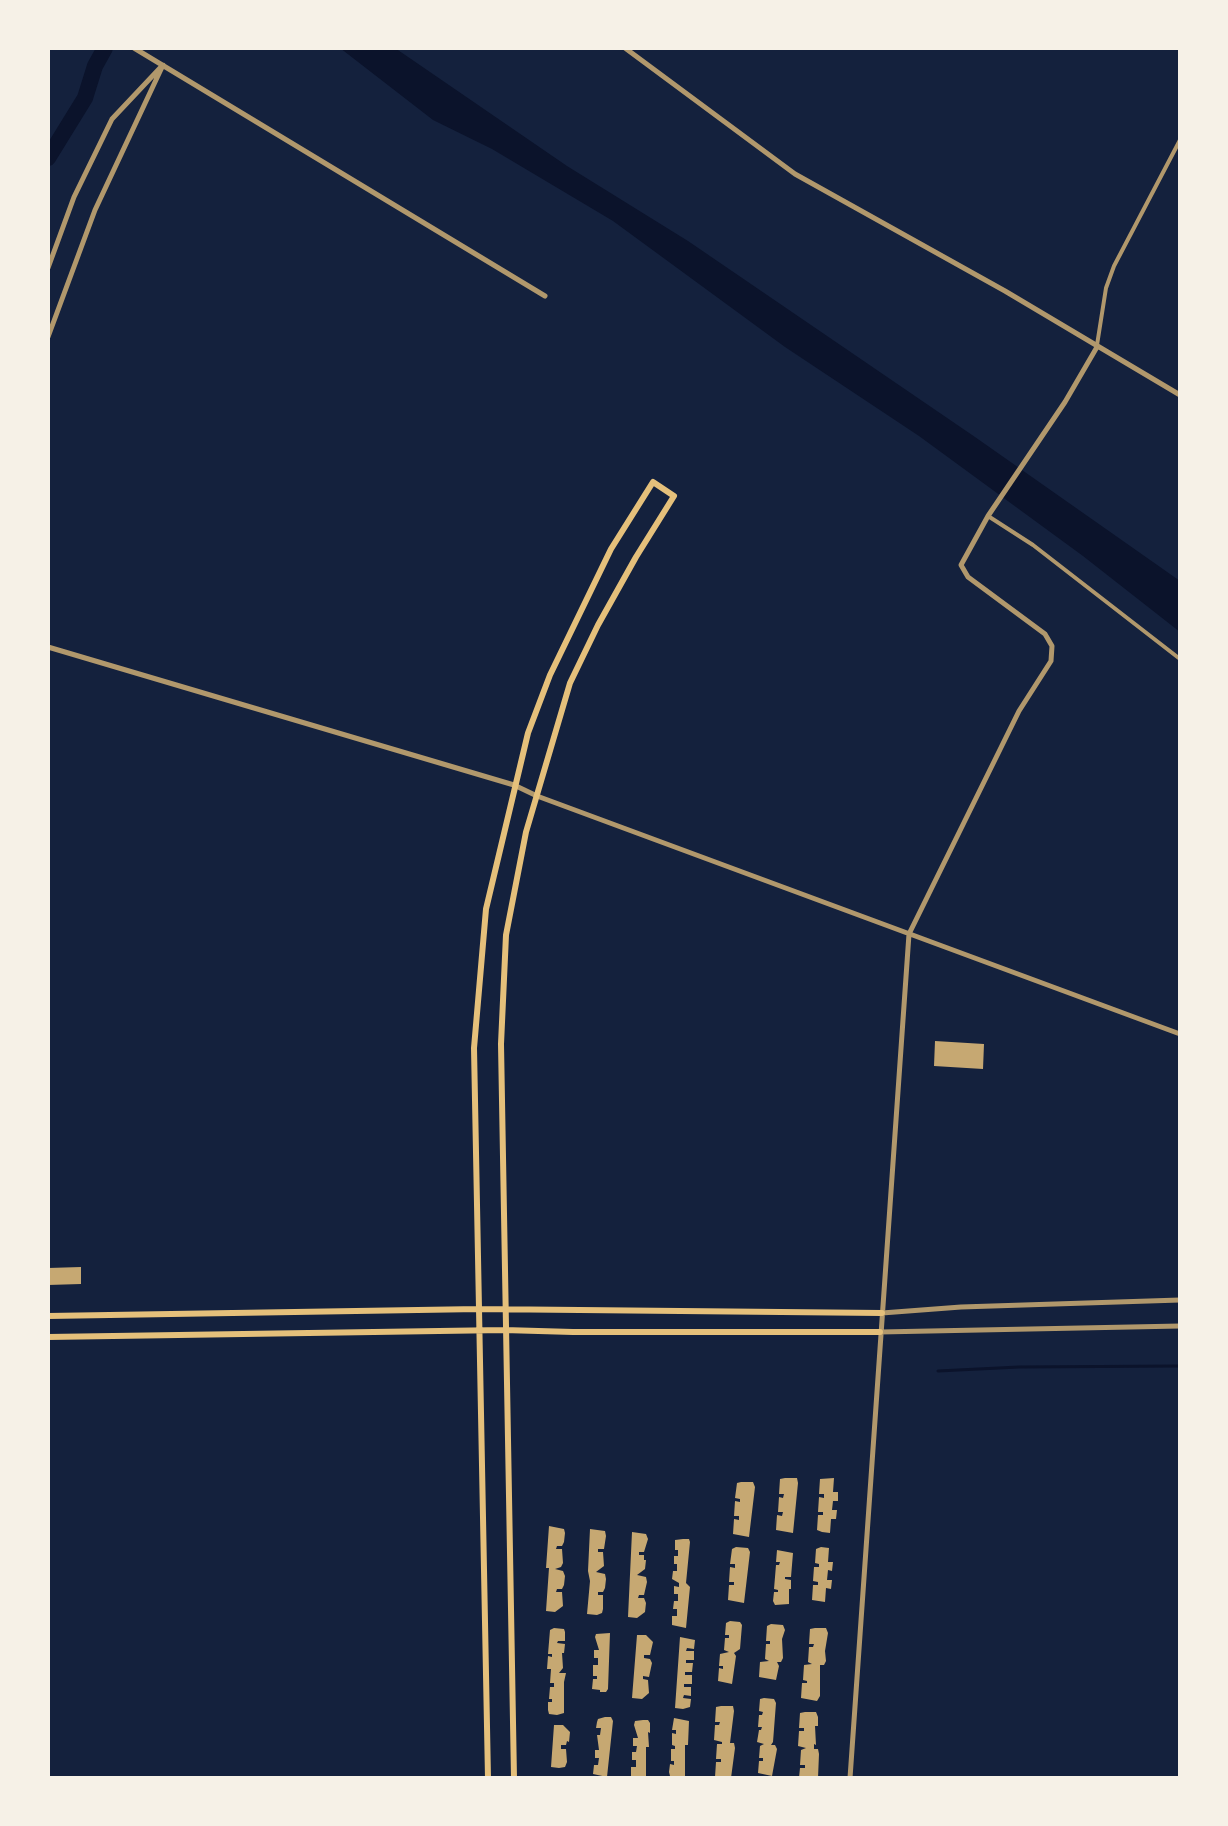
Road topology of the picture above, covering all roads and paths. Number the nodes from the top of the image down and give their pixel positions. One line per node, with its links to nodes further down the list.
1 (134, 48): 3 (street)
2 (625, 48): 8 (street)
3 (163, 65): 5 (street); 6 (street); 7 (street)
4 (1180, 140): 8 (street)
5 (48, 268)
6 (545, 296)
7 (48, 337)
8 (1097, 347): 9 (street); 10 (street)
9 (1180, 395)
10 (988, 516): 12 (street); 15 (street)
11 (48, 647): 13 (street)
12 (1180, 659)
13 (514, 785): 14 (street); 14 (main road); 18 (main road)
14 (537, 796): 15 (street); 19 (main road)
15 (909, 934): 16 (street); 20 (street)
16 (1180, 1034)
17 (1180, 1300): 20 (street)
18 (479, 1309): 19 (main road); 21 (main road); 24 (main road)
19 (504, 1310): 20 (main road); 23 (main road)
20 (882, 1313): 25 (street)
21 (48, 1316)
22 (1180, 1326): 25 (street)
23 (504, 1330): 24 (main road); 25 (main road); 28 (main road)
24 (480, 1331): 26 (main road); 27 (main road)
25 (880, 1332): 29 (street)
26 (48, 1337)
27 (488, 1778)
28 (514, 1778)
29 (850, 1778)

